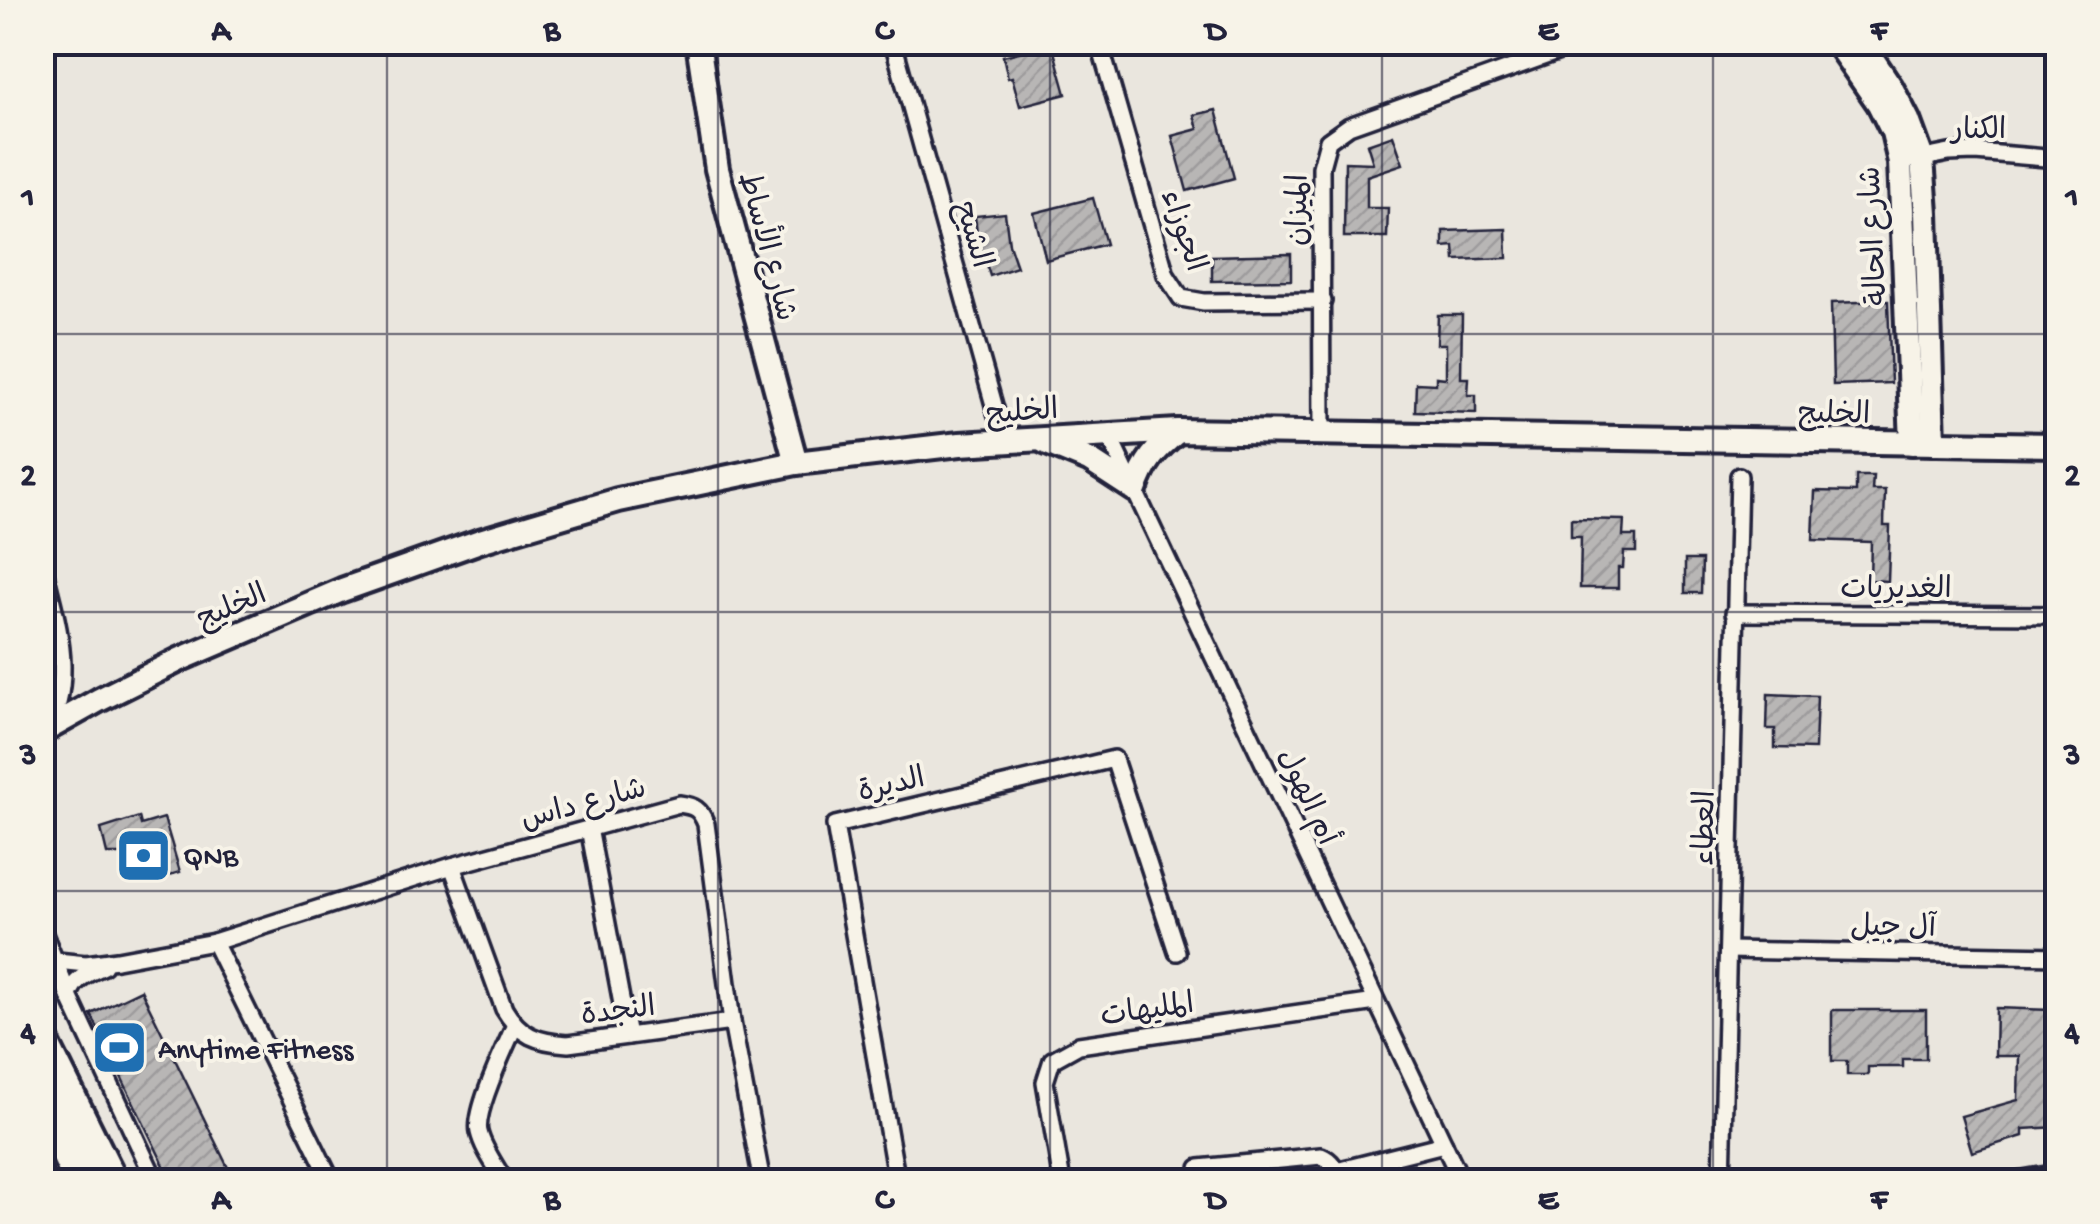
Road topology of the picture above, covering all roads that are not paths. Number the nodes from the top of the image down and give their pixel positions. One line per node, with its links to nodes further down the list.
1 (698, 42): 17 (street, شارع الأساط)
2 (894, 42): 14 (street, الشيح)
3 (1099, 42): 9 (street, الجوزاء)
4 (1584, 42): 9 (street, الميزان)
5 (1836, 42): 8 (street, شارع الحالة)
6 (1862, 42): 8 (street, شارع الحالة)
7 (2058, 159): 8 (street, الكنار)
8 (1911, 160): 15 (street, شارع الحالة)
9 (1323, 302): 12 (street, الميزان)
10 (1178, 431): 11 (street, الخليج); 12 (street, الخليج); 19 (street)
11 (1108, 434): 13 (street, الخليج); 19 (street, أم الهول)
12 (1322, 435): 15 (street, الخليج)
13 (1037, 439): 14 (street, الخليج); 19 (street)
14 (1004, 441): 17 (street, الخليج)
15 (1923, 443): 16 (street, الخليج)
16 (2058, 446)
17 (796, 463): 23 (street, الخليج)
18 (1739, 476): 21 (street, العطاء)
19 (1136, 490): 34 (street, أم الهول)
20 (42, 561): 23 (street)
21 (1734, 613): 22 (street, الغديريات); 28 (street, العطاء)
22 (2058, 616)
23 (45, 730)
24 (589, 828): 25 (street, شارع داس); 35 (street, شارع داس); 37 (street)
25 (452, 866): 27 (street, شارع داس); 36 (street)
26 (42, 930): 32 (street)
27 (214, 942): 31 (street, شارع داس); 47 (street)
28 (1728, 950): 30 (street, آل جيل); 53 (street, العطاء)
29 (1176, 952): 50 (street, الديرة)
30 (2058, 956)
31 (117, 960): 32 (street, شارع داس); 33 (street, شارع داس)
32 (57, 962): 33 (street)
33 (69, 996): 46 (street)
34 (1376, 1002): 40 (street, أم الهول); 51 (street, المليهات)
35 (732, 1022): 37 (street, النجدة); 49 (street, شارع داس)
36 (514, 1026): 37 (street, النجدة); 48 (street)
37 (628, 1036)
38 (42, 1041): 45 (highway)
39 (42, 1101): 44 (highway)
40 (1444, 1144): 43 (street); 52 (street, أم الهول)
41 (1199, 1168): 43 (street)
42 (2058, 1173): 54 (street)
43 (1336, 1176)
44 (80, 1182)
45 (112, 1182)
46 (156, 1182)
47 (332, 1182)
48 (505, 1182)
49 (762, 1182)
50 (897, 1182)
51 (1062, 1182)
52 (1462, 1182)
53 (1722, 1182)
54 (2005, 1182)

